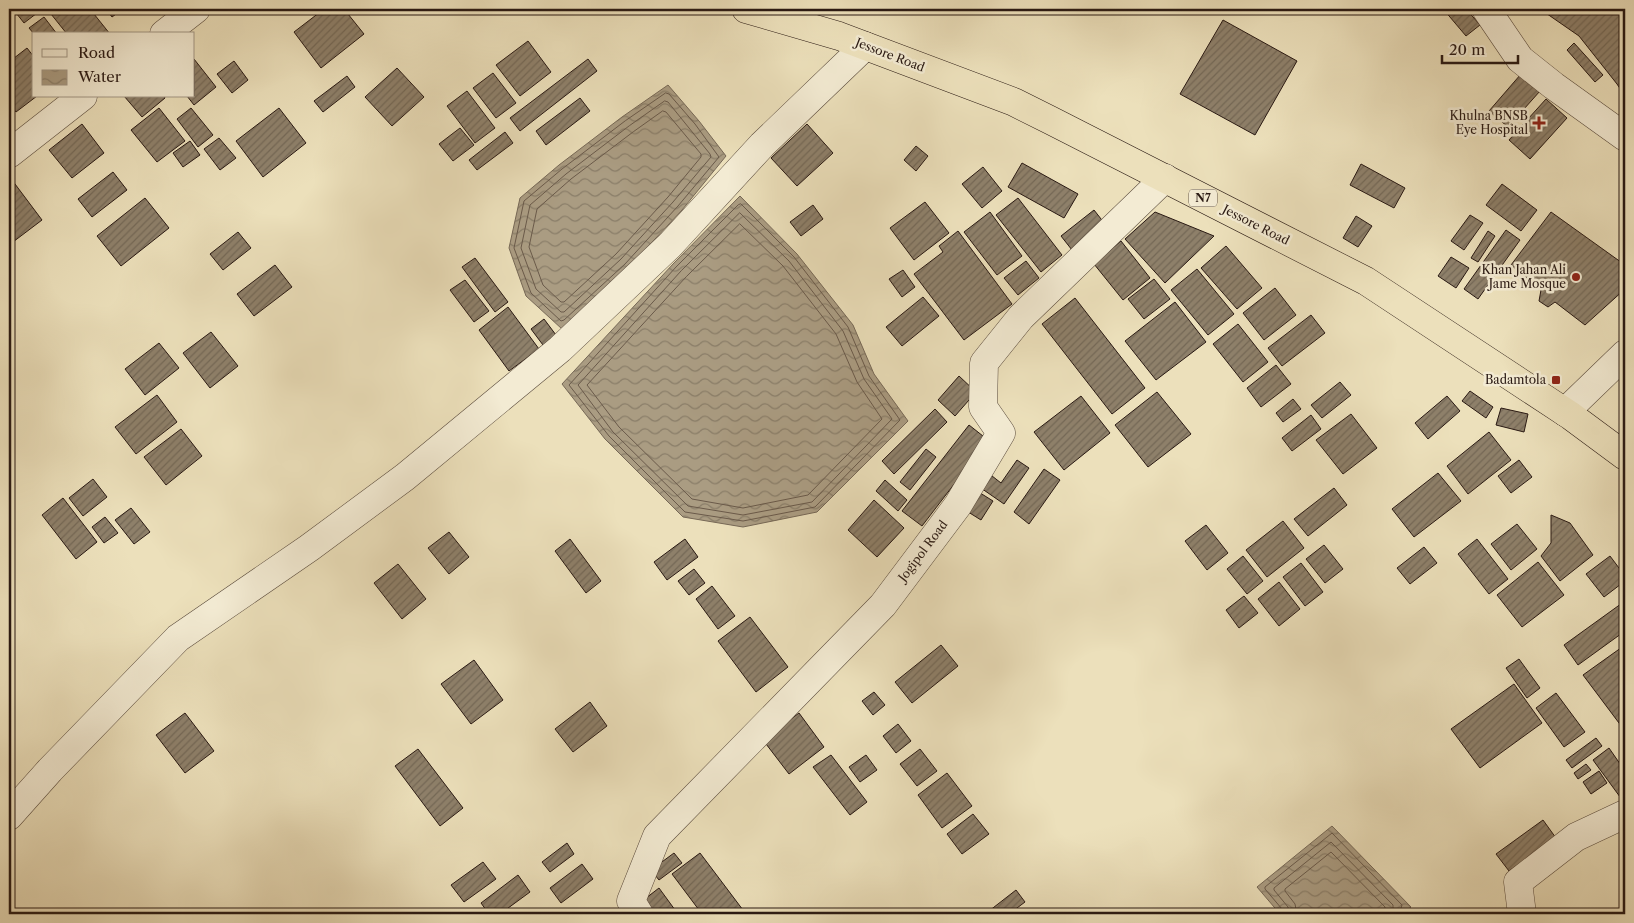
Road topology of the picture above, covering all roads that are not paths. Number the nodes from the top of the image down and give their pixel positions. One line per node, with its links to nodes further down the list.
1 (196, 9): 4 (street)
2 (746, 9): 5 (highway, Jessore Road / N7)
3 (1486, 9): 7 (street)
4 (167, 32)
5 (865, 46): 9 (highway, Jessore Road / N7); 15 (street)
6 (80, 98): 8 (street)
7 (1625, 137)
8 (9, 154)
9 (1165, 178): 12 (highway, Jessore Road / N7); 16 (street, Jogipol Road)
10 (1625, 354): 12 (street)
11 (1625, 363): 12 (street)
12 (1568, 414): 13 (highway, Jessore Road / N7)
13 (1625, 456)
14 (1625, 814): 17 (street)
15 (9, 816)
16 (639, 914)
17 (1522, 914)

